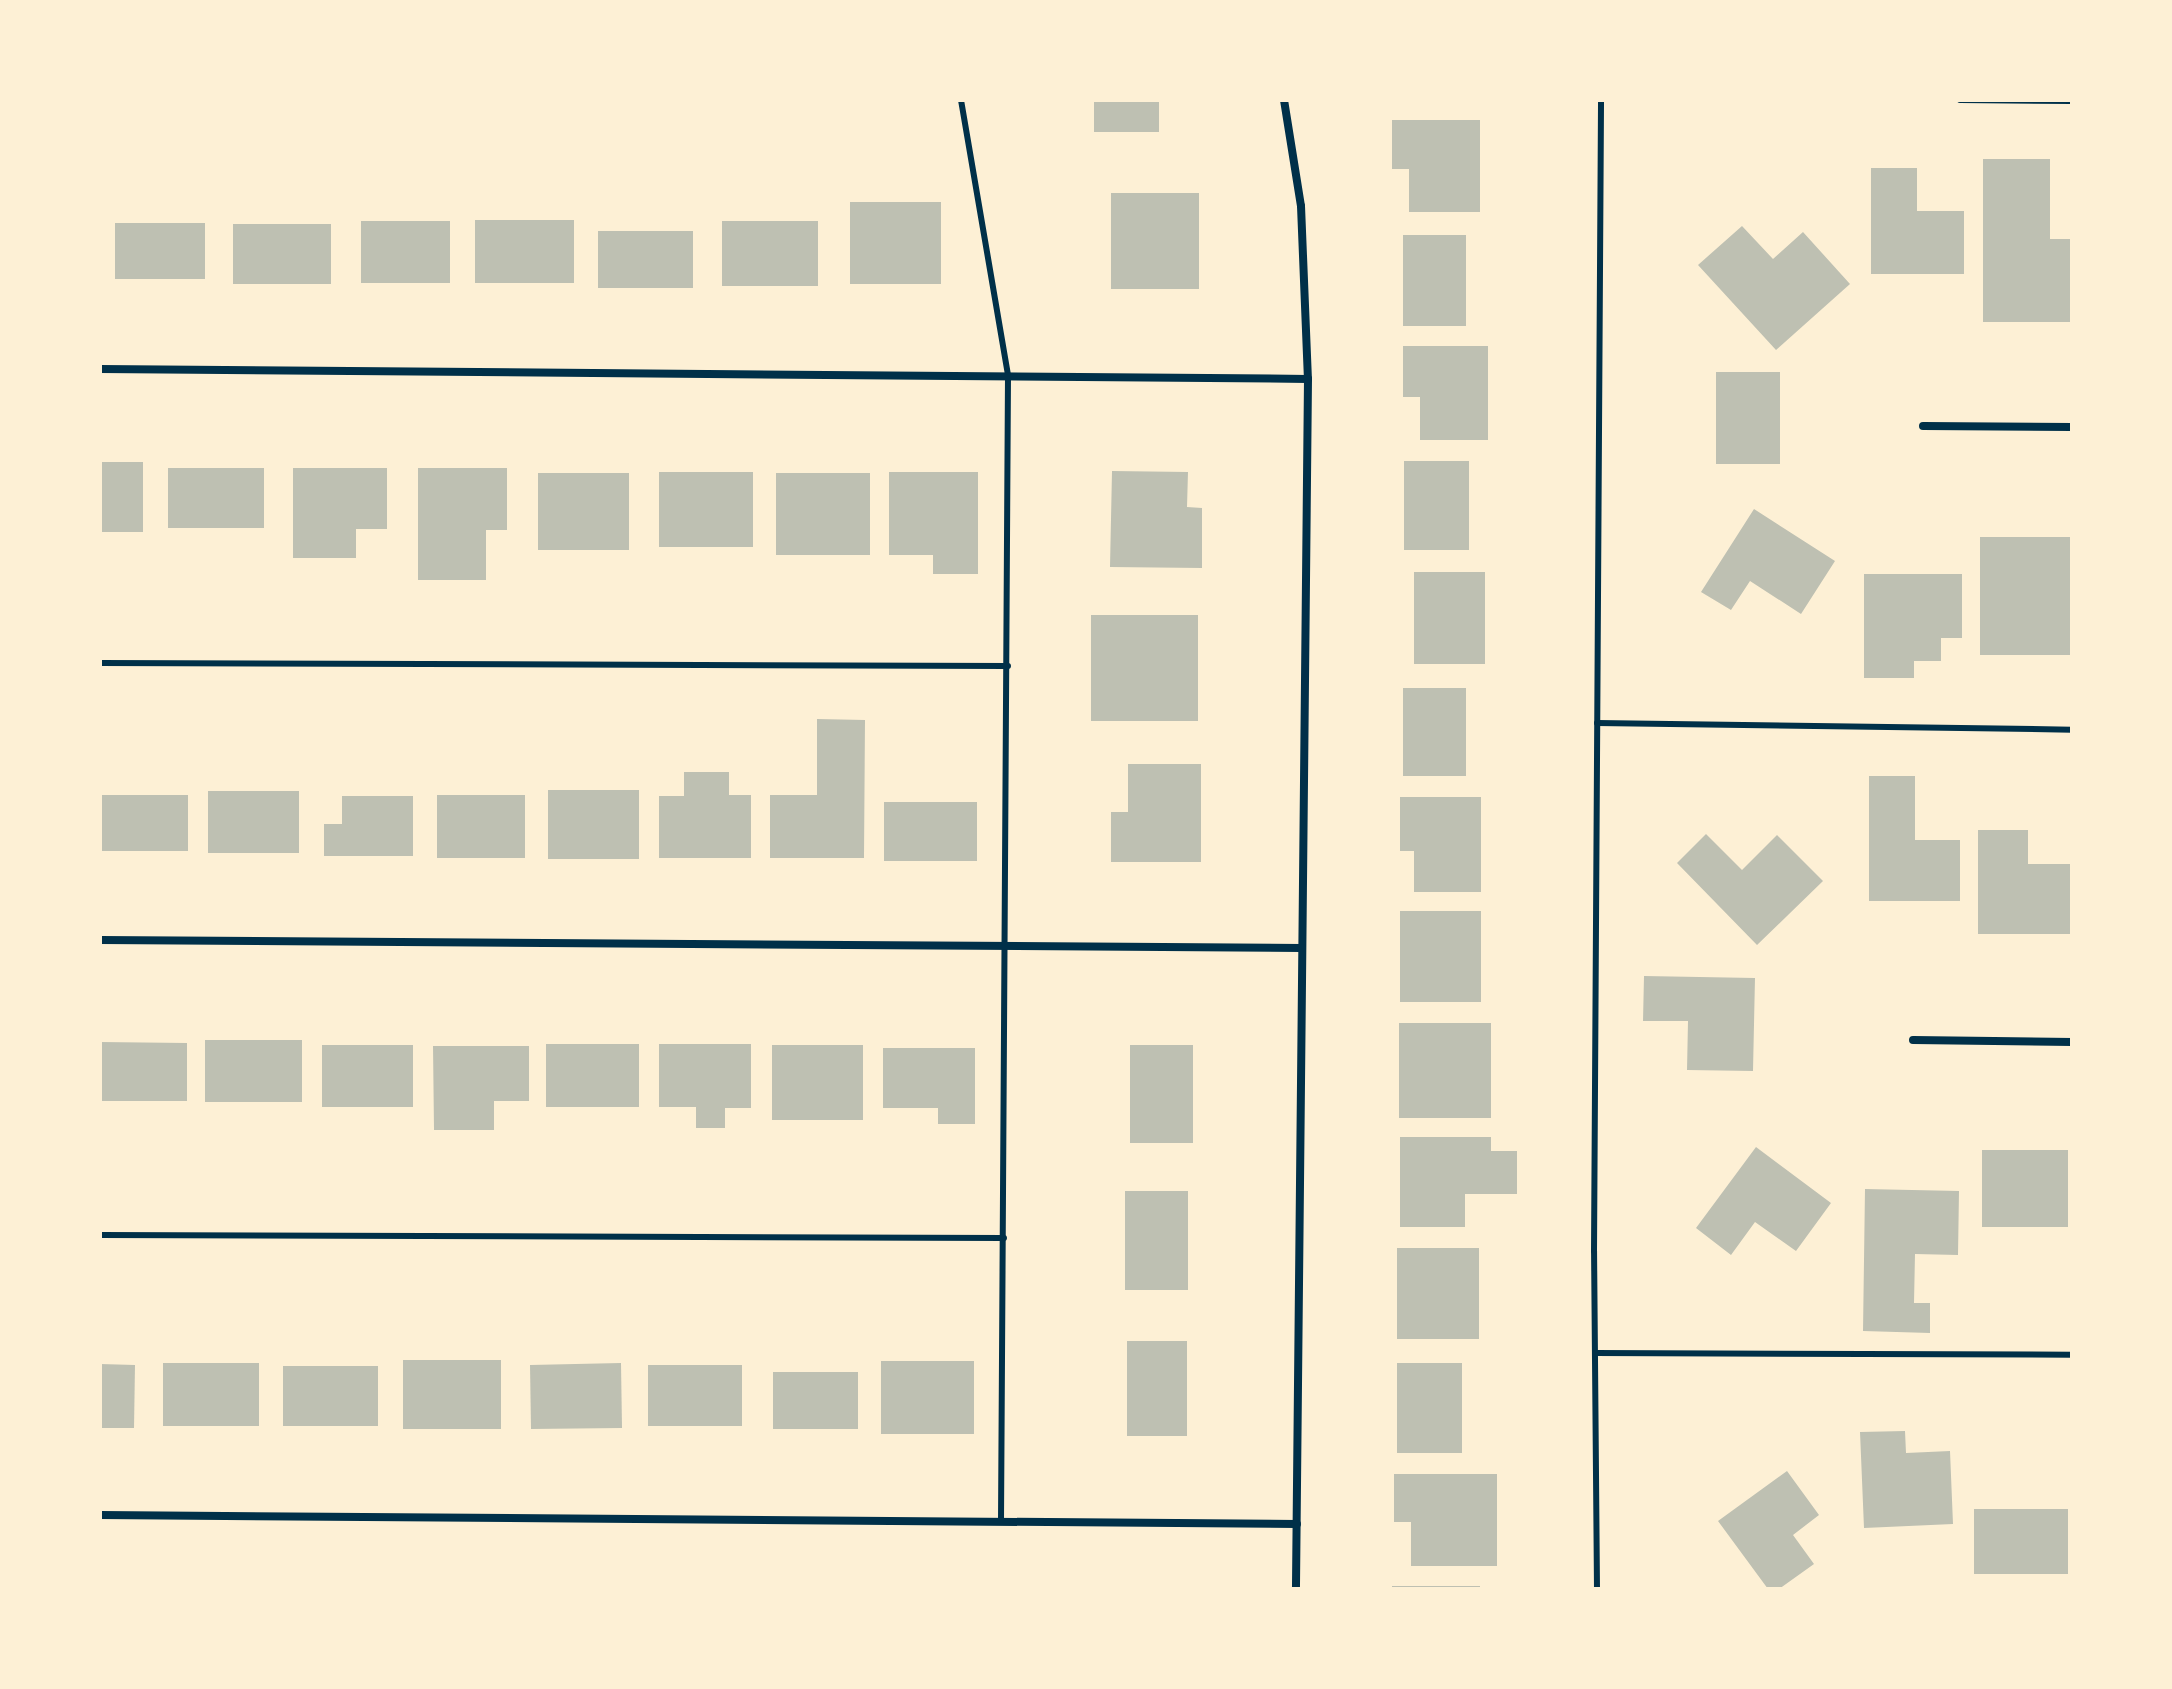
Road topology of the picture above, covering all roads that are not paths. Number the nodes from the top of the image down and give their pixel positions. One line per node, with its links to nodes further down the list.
1 (961, 100): 7 (lane)
2 (1284, 100): 8 (street)
3 (1601, 100): 13 (lane)
4 (1960, 100): 5 (lane)
5 (2072, 101)
6 (100, 369): 7 (street)
7 (1008, 376): 8 (street); 12 (lane)
8 (1308, 379): 17 (street)
9 (1923, 426): 10 (street)
10 (2072, 427)
11 (100, 663): 12 (lane)
12 (1008, 666): 16 (lane)
13 (1597, 723): 14 (lane); 22 (lane)
14 (2072, 730)
15 (100, 940): 16 (street)
16 (1008, 946): 17 (street); 21 (lane)
17 (1302, 948): 26 (street)
18 (1913, 1040): 19 (street)
19 (2072, 1042)
20 (100, 1235): 21 (lane)
21 (1004, 1238): 25 (lane)
22 (1595, 1353): 23 (lane); 28 (lane)
23 (2072, 1355)
24 (100, 1515): 25 (street)
25 (1001, 1522): 26 (street)
26 (1297, 1524): 27 (street)
27 (1296, 1589)
28 (1597, 1589)

